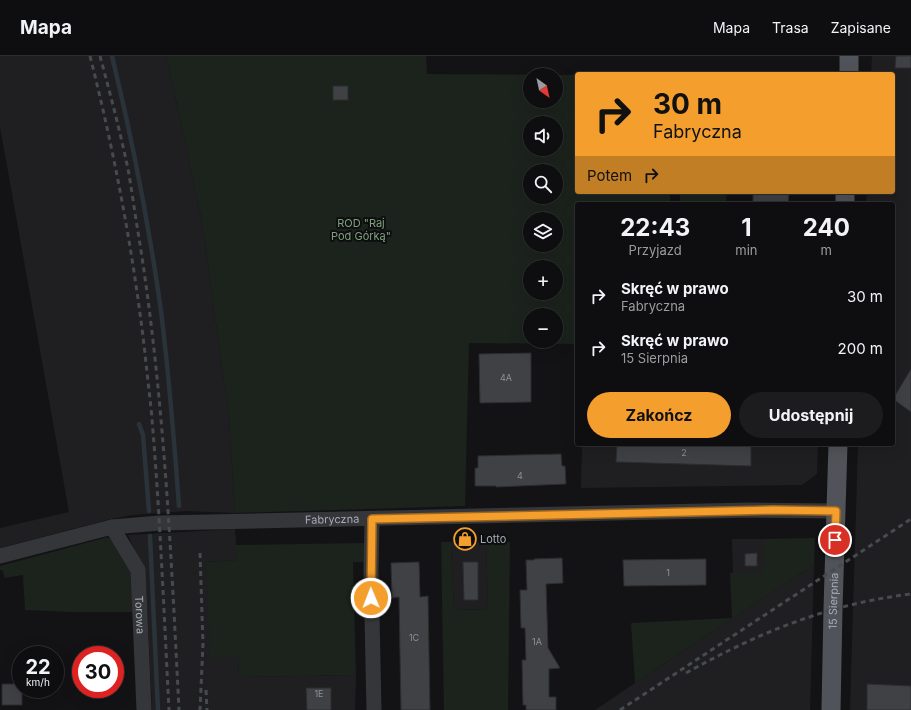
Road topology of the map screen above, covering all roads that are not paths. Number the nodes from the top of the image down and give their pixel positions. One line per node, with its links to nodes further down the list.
1 (849, 56): 2 (main road)
2 (849, 72)
3 (838, 446): 4 (main road, 15 Sierpnia)
4 (836, 511): 5 (street, Fabryczna); 10 (main road, 15 Sierpnia)
5 (372, 519): 6 (street, Fabryczna); 9 (street)
6 (112, 528): 7 (street, Fabryczna); 8 (street, Torowa)
7 (0, 556)
8 (144, 710)
9 (374, 710)
10 (831, 710)

